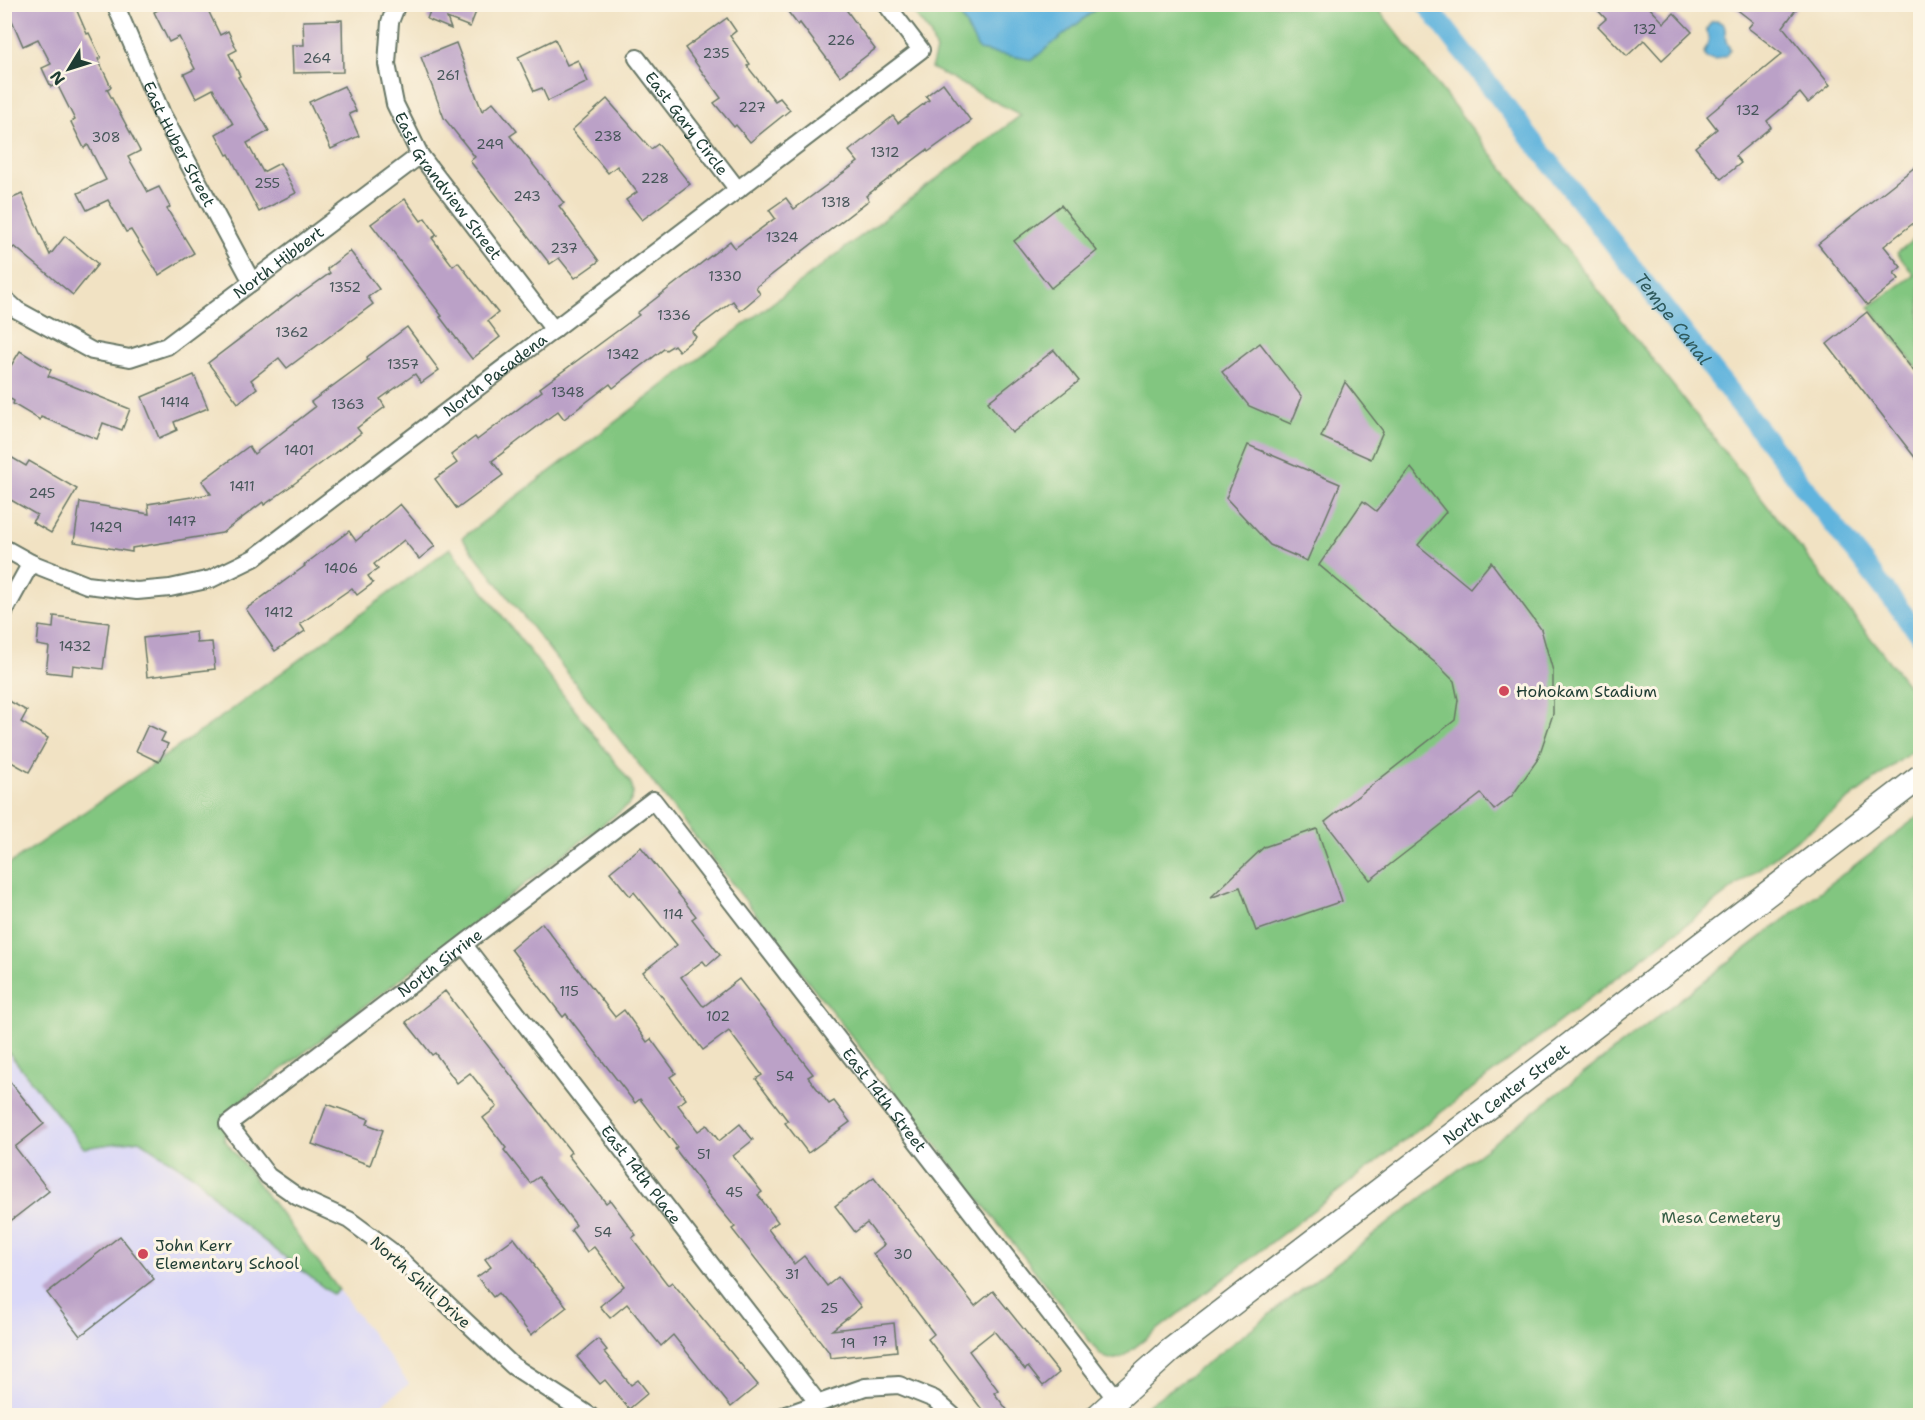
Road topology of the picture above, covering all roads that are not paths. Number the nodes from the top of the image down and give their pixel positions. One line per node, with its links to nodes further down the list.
1 (115, 4): 7 (street, East Huber Street)
2 (397, 4): 5 (street, East Grandview Street)
3 (886, 4): 6 (street, North Pasadena)
4 (636, 58): 6 (street, East Gary Circle)
5 (420, 155): 7 (street, North Hibbert); 9 (street, East Grandview Street)
6 (738, 189): 9 (street, North Pasadena)
7 (252, 282): 8 (street, North Hibbert)
8 (4, 298)
9 (554, 330): 11 (street, North Pasadena)
10 (4, 548): 11 (street, North Pasadena)
11 (31, 563): 12 (street)
12 (4, 612)
13 (1920, 777): 17 (street, North Center Street)
14 (653, 800): 15 (street, North Sirrine); 17 (street, East 14th Street)
15 (464, 945): 16 (street, North Sirrine); 18 (street, East 14th Place)
16 (228, 1124): 19 (street, North Shill Drive)
17 (1116, 1399): 22 (street, North Center Street)
18 (818, 1403): 20 (street); 21 (street)
19 (590, 1416)
20 (783, 1416)
21 (953, 1416)
22 (1098, 1416)

